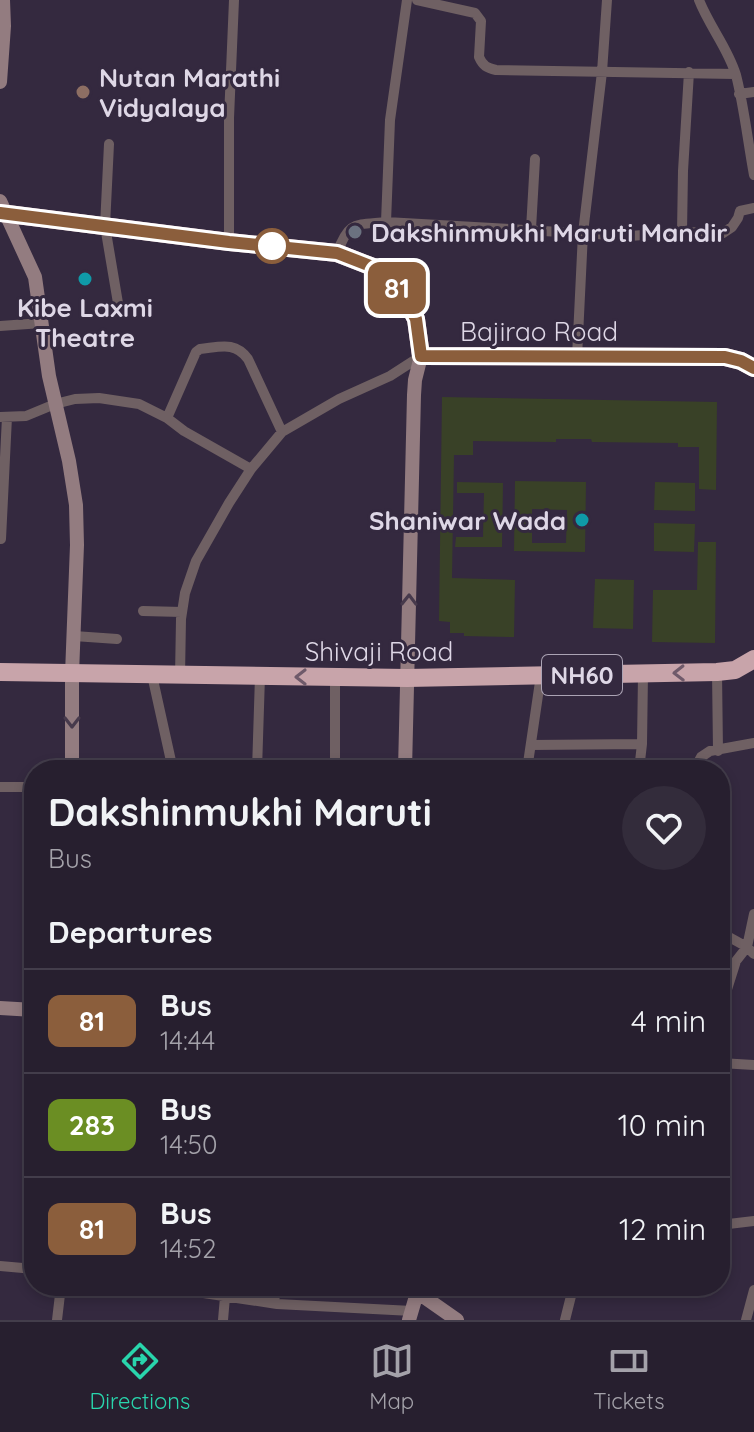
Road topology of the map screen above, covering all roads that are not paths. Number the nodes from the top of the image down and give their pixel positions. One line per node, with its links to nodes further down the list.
1 (3, 0): 10 (street)
2 (234, 0): 23 (street)
3 (407, 0): 18 (street)
4 (417, 0): 7 (street)
5 (607, 0): 7 (street)
6 (699, 0): 9 (street)
7 (602, 72): 8 (street); 22 (street)
8 (689, 72): 9 (street); 21 (street)
9 (735, 74): 12 (street)
10 (0, 82)
11 (754, 92): 12 (street)
12 (739, 94): 15 (street)
13 (109, 144): 19 (street)
14 (535, 159): 20 (street)
15 (754, 175)
16 (754, 208): 21 (street)
17 (2, 209): 19 (highway); 26 (street)
18 (386, 222): 20 (street); 24 (street)
19 (105, 226): 23 (highway); 25 (street)
20 (531, 229): 22 (street)
21 (682, 232): 22 (street)
22 (583, 233): 29 (street)
23 (229, 242): 24 (highway)
24 (337, 253): 28 (highway)
25 (118, 303)
26 (42, 323): 27 (street); 31 (street)
27 (0, 326)
28 (421, 356): 29 (highway, Bajirao Road); 34 (street); 51 (street, one-way to 28)
29 (577, 357): 30 (highway, Bajirao Road)
30 (754, 368)
31 (55, 404): 32 (street); 33 (street); 39 (street)
32 (3, 417): 36 (street)
33 (167, 418): 34 (street); 35 (street)
34 (282, 432): 35 (street)
35 (251, 469): 38 (street)
36 (1, 539)
37 (143, 611): 38 (street)
38 (182, 612): 48 (street)
39 (74, 636): 40 (street); 44 (street)
40 (117, 639)
41 (754, 659): 43 (highway, Shivaji Road / NH60)
42 (0, 672): 44 (highway, Shivaji Road / NH60)
43 (717, 672): 45 (highway, Shivaji Road / NH60, one-way to 45); 55 (street)
44 (72, 674): 46 (highway, Shivaji Road / NH60); 56 (street, one-way to 56)
45 (643, 674): 47 (highway, Shivaji Road / NH60); 53 (street)
46 (152, 675): 48 (highway, Shivaji Road / NH60); 57 (street)
47 (541, 675): 51 (highway, Shivaji Road / NH60); 54 (street)
48 (180, 676): 49 (highway, Shivaji Road / NH60)
49 (260, 676): 50 (highway, Shivaji Road / NH60, one-way to 49); 58 (street)
50 (335, 677): 51 (highway, Shivaji Road / NH60); 59 (street)
51 (407, 678): 60 (street)
52 (754, 743): 55 (street)
53 (642, 744): 54 (street); 62 (street)
54 (531, 745): 61 (street)
55 (718, 751): 63 (street)
56 (72, 760)
57 (171, 760)
58 (257, 760)
59 (335, 760)
60 (405, 760)
61 (529, 760)
62 (640, 760)
63 (699, 760)
64 (0, 787): 65 (street)
65 (24, 787)
66 (754, 914): 68 (street)
67 (730, 938): 68 (street)
68 (750, 950): 69 (street)
69 (730, 980)
70 (0, 1008): 71 (street)
71 (24, 1009)
72 (730, 1064): 73 (street)
73 (754, 1065)
74 (754, 1221): 75 (street)
75 (730, 1224)
76 (0, 1266): 77 (street)
77 (24, 1268)
78 (754, 1290): 92 (street)
79 (60, 1296): 88 (street)
80 (219, 1296): 85 (street)
81 (275, 1296): 86 (street)
82 (416, 1296): 87 (street)
83 (427, 1296): 90 (street)
84 (571, 1296): 91 (street)
85 (225, 1297): 86 (street); 89 (street)
86 (274, 1303): 87 (street)
87 (410, 1316)
88 (57, 1320)
89 (223, 1320)
90 (457, 1320)
91 (565, 1320)
92 (746, 1320)

